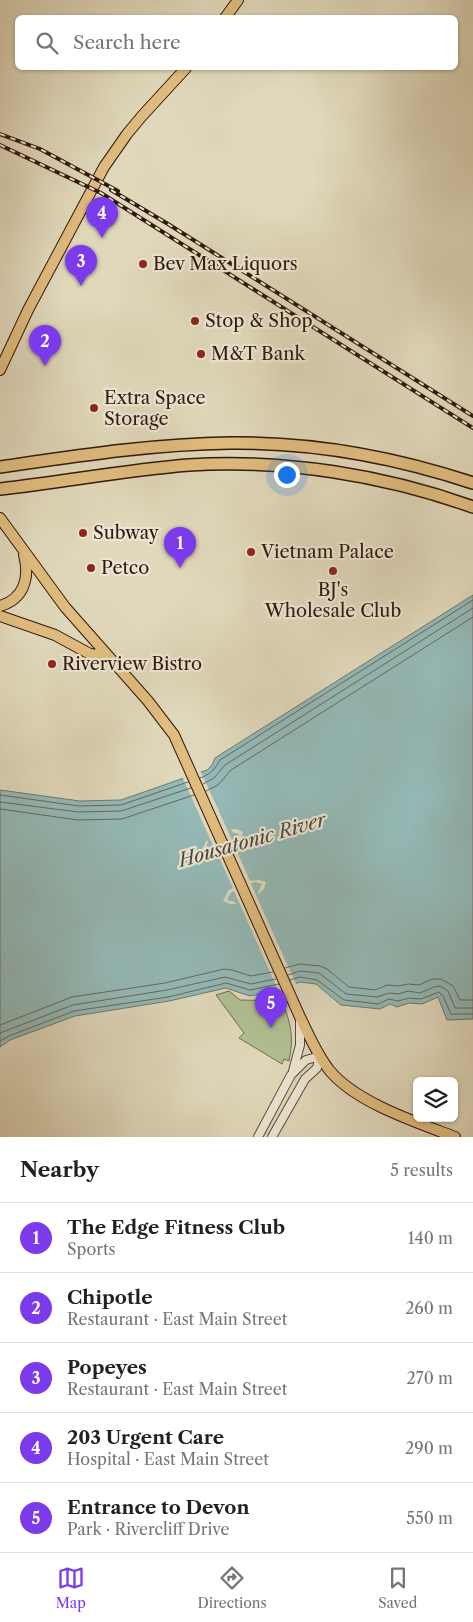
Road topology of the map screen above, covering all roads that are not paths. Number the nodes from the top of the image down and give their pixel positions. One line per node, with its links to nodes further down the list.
1 (238, 0): 2 (main road)
2 (227, 15)
3 (184, 70): 4 (main road)
4 (0, 370)
5 (0, 467): 6 (highway)
6 (473, 483)
7 (3, 488): 8 (highway)
8 (473, 507)
9 (0, 518): 10 (main road)
10 (23, 551): 11 (main road); 13 (main road)
11 (0, 606)
12 (0, 616): 13 (main road)
13 (108, 656): 14 (main road)
14 (298, 1012): 15 (main road); 16 (street)
15 (320, 1056): 16 (street); 18 (street); 19 (main road)
16 (292, 1075): 17 (street)
17 (258, 1137)
18 (272, 1137)
19 (455, 1137)

